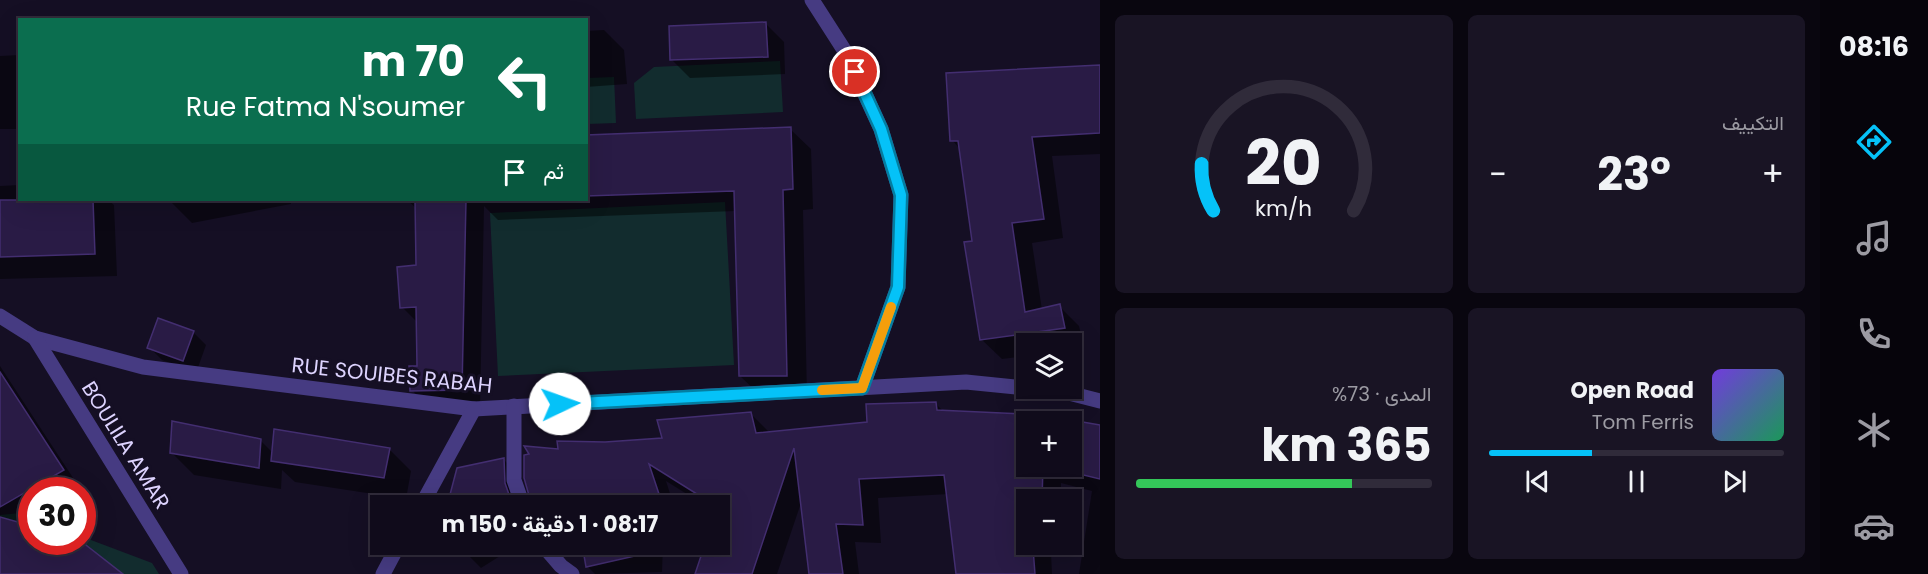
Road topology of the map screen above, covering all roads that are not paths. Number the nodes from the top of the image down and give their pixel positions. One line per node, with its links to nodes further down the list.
1 (812, 0): 5 (street)
2 (0, 316): 3 (street, RUE SOUIBES RABAH)
3 (35, 338): 9 (street, RUE SOUIBES RABAH); 14 (street, BOULILA AMAR)
4 (1016, 387): 5 (street, RUE SOUIBES RABAH)
5 (862, 388): 8 (street, RUE SOUIBES RABAH)
6 (1082, 396): 7 (street)
7 (1100, 401)
8 (514, 406): 9 (street, RUE SOUIBES RABAH); 11 (street)
9 (474, 409): 10 (street)
10 (427, 495)
11 (519, 495)
12 (393, 555): 15 (street)
13 (552, 555): 16 (street)
14 (181, 574)
15 (383, 574)
16 (572, 574)

